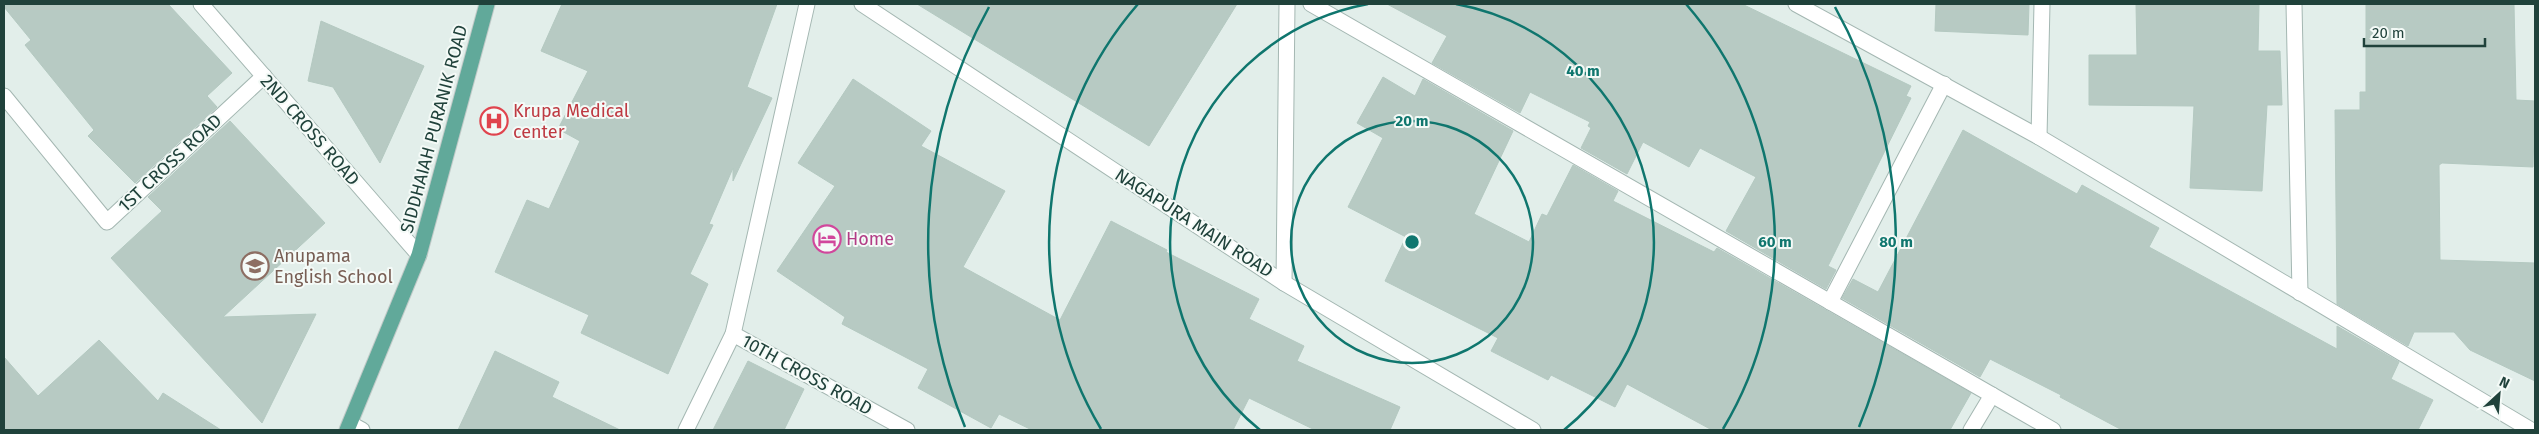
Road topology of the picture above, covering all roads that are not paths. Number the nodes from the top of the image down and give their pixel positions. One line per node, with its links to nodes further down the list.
1 (201, 4): 10 (street, 2ND CROSS ROAD)
2 (487, 4): 14 (main road, SIDDHAIAH PURANIK ROAD)
3 (806, 4): 18 (street)
4 (862, 4): 15 (street, NAGAPURA MAIN ROAD)
5 (1286, 4): 15 (street)
6 (1312, 4): 17 (street)
7 (2042, 4): 13 (street)
8 (2294, 4): 16 (street)
9 (1799, 5): 11 (street)
10 (264, 76): 12 (street, 1ST CROSS ROAD); 14 (street, 2ND CROSS ROAD)
11 (1944, 84): 13 (street); 17 (street)
12 (4, 96)
13 (2039, 137): 16 (street)
14 (419, 256): 20 (main road, SIDDHAIAH PURANIK ROAD)
15 (1284, 283): 23 (street, NAGAPURA MAIN ROAD)
16 (2300, 293): 26 (street)
17 (1830, 302): 19 (street)
18 (733, 334): 21 (street); 22 (street, 10TH CROSS ROAD)
19 (1992, 395): 24 (street); 25 (street)
20 (353, 428)
21 (686, 430)
22 (907, 430)
23 (1533, 430)
24 (1971, 430)
25 (2052, 430)
26 (2532, 430)

